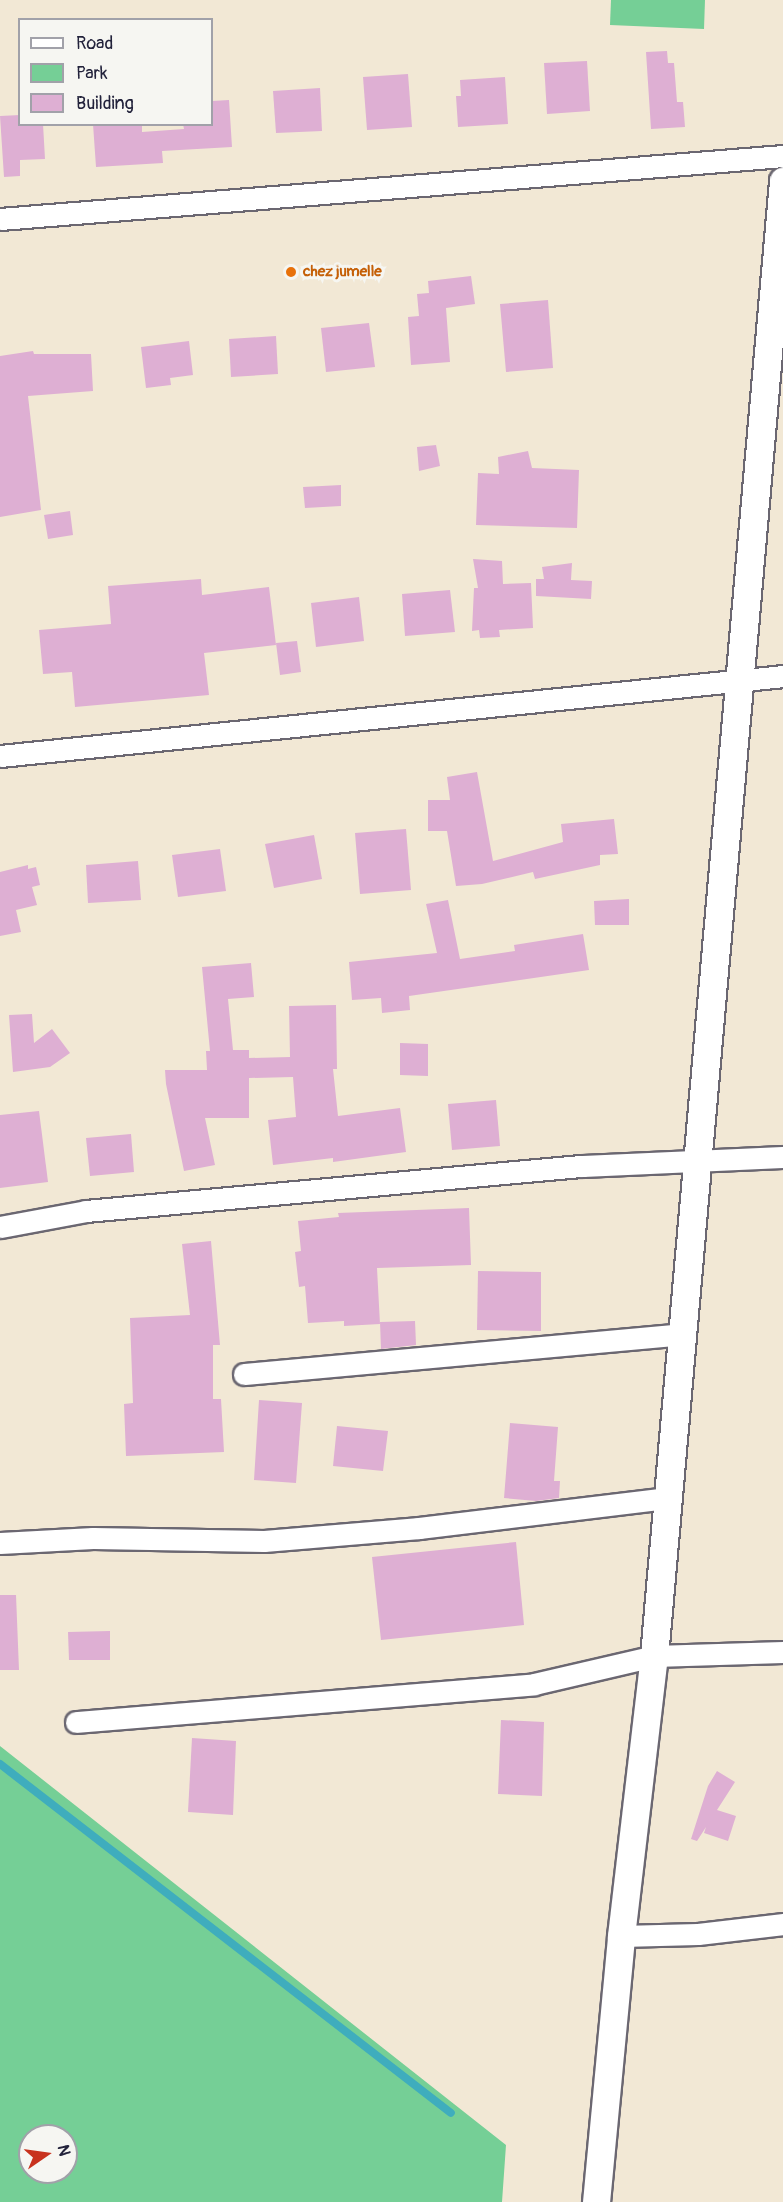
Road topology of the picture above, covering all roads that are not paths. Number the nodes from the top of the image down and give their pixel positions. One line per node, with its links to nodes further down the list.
1 (783, 156): 3 (street)
2 (783, 181): 5 (street)
3 (0, 219)
4 (783, 676): 5 (street)
5 (741, 679): 6 (street); 8 (street)
6 (0, 756)
7 (783, 1157): 8 (street)
8 (700, 1159): 9 (street); 10 (street)
9 (0, 1227)
10 (682, 1334): 11 (street); 12 (street)
11 (244, 1374)
12 (668, 1498): 13 (street); 15 (street)
13 (0, 1543)
14 (783, 1652): 15 (street)
15 (654, 1656): 16 (street); 18 (street)
16 (76, 1722)
17 (783, 1924): 18 (street)
18 (621, 1936): 19 (street)
19 (596, 2202)

